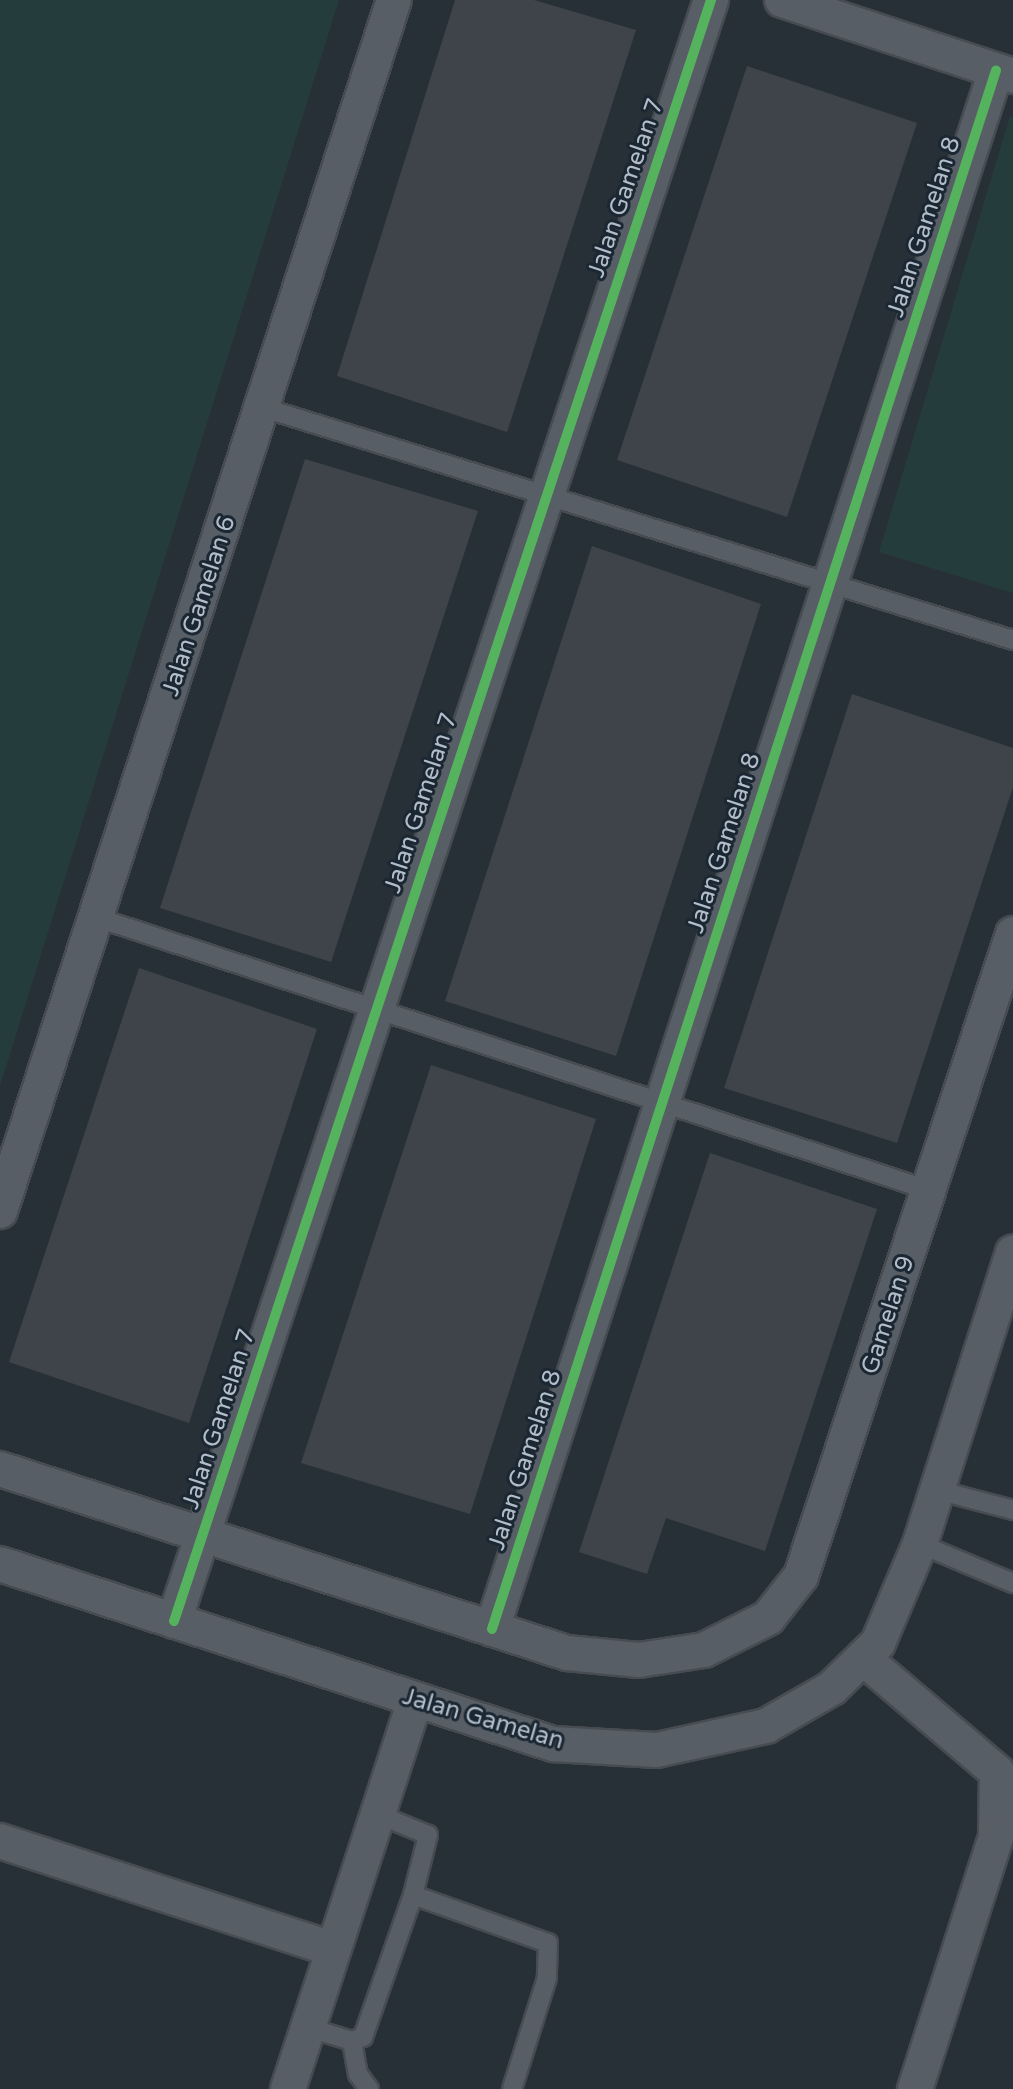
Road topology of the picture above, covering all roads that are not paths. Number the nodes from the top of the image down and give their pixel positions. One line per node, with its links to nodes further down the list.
1 (394, 0): 5 (street, Jalan Gamelan 6)
2 (711, 0): 6 (street, Jalan Gamelan 7)
3 (782, 0): 4 (street)
4 (1004, 73): 7 (street, Jalan Gamelan 8)
5 (264, 408): 6 (lane); 9 (street, Jalan Gamelan 6)
6 (543, 495): 7 (lane); 11 (street, Jalan Gamelan 7)
7 (830, 585): 8 (lane); 12 (street, Jalan Gamelan 8)
8 (1013, 640)
9 (95, 917): 11 (lane); 14 (street, Jalan Gamelan 6)
10 (1013, 934): 13 (street, Gamelan 9)
11 (375, 1006): 12 (lane); 19 (street, Jalan Gamelan 7)
12 (658, 1106): 13 (lane); 24 (street, Jalan Gamelan 8)
13 (929, 1190): 24 (street, Gamelan 9)
14 (0, 1211)
15 (1013, 1252): 17 (street, Jalan Gamelan)
16 (0, 1469): 19 (street, Gamelan 9)
17 (937, 1490): 18 (lane); 20 (street, Jalan Gamelan)
18 (1013, 1510)
19 (202, 1535): 23 (street, Jalan Gamelan 7); 24 (street, Gamelan 9)
20 (920, 1544): 22 (lane); 25 (street, Jalan Gamelan)
21 (0, 1564): 23 (street, Jalan Gamelan)
22 (1013, 1583)
23 (174, 1621): 26 (street, Jalan Gamelan)
24 (492, 1629)
25 (863, 1658): 26 (street, Jalan Gamelan); 36 (street)
26 (415, 1700): 27 (street)
27 (377, 1814): 29 (lane); 30 (street)
28 (0, 1841): 30 (street)
29 (413, 1895): 32 (lane); 35 (lane)
30 (333, 1949): 31 (street)
31 (306, 2027): 32 (lane); 33 (street)
32 (352, 2041): 34 (lane)
33 (288, 2089)
34 (369, 2089)
35 (512, 2089)
36 (915, 2089)

